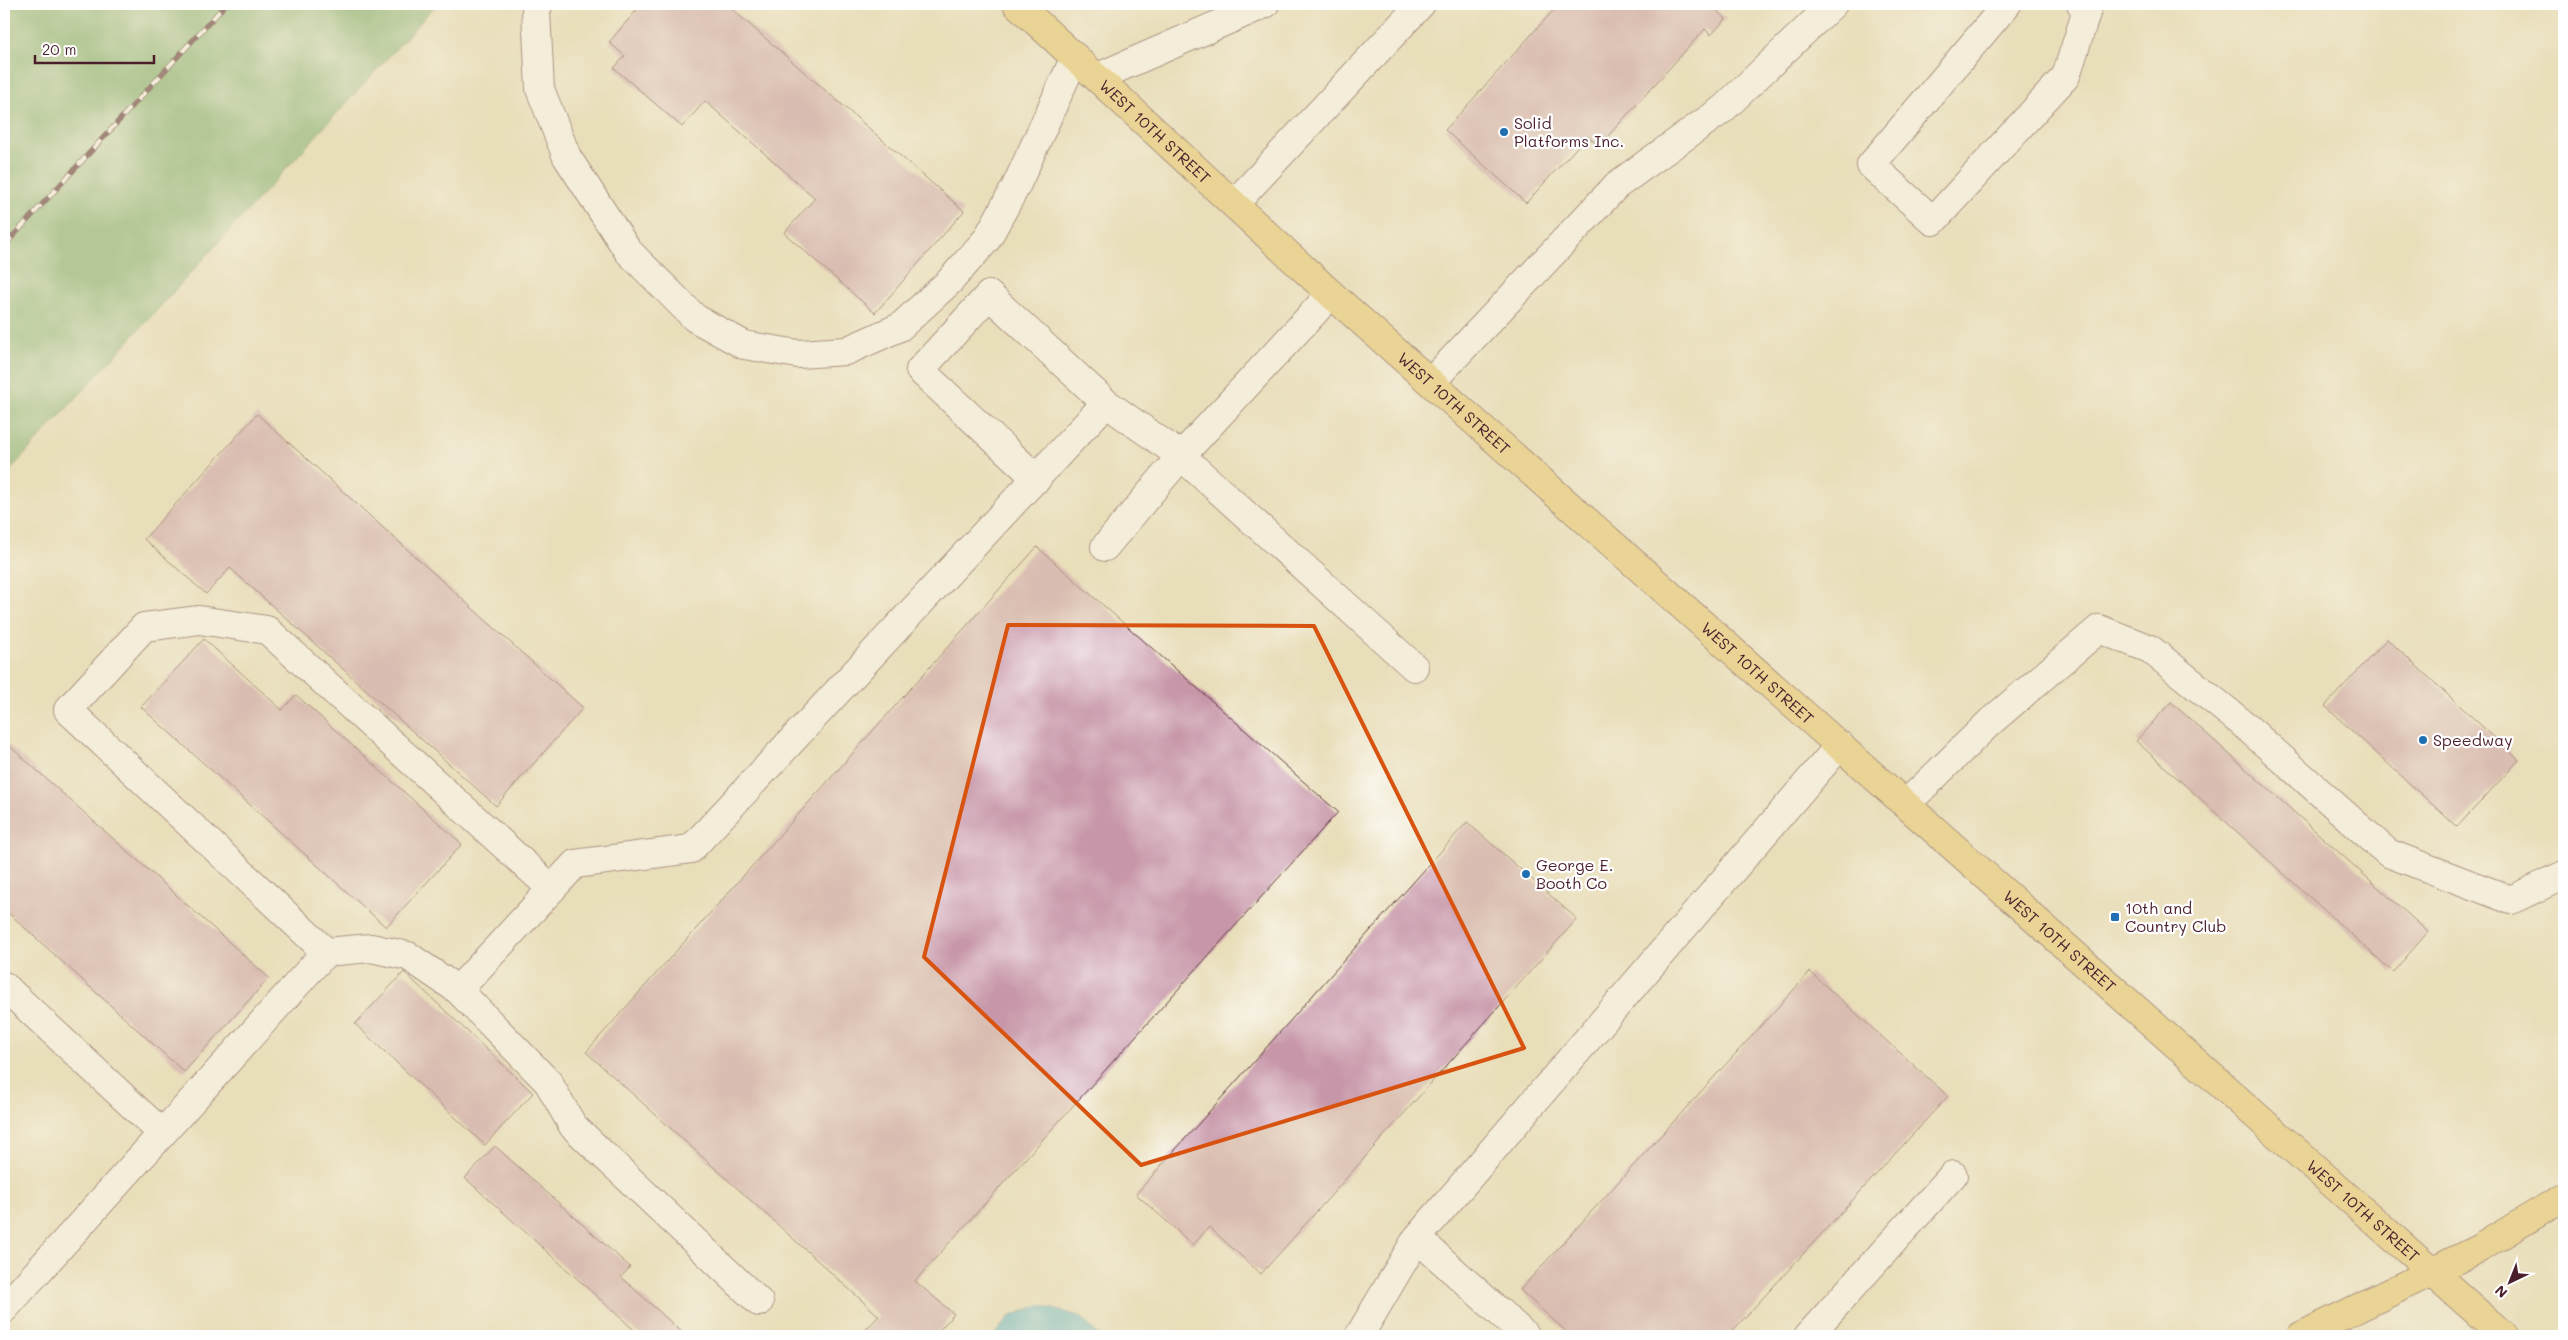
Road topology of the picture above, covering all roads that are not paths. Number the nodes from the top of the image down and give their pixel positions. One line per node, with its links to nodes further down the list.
1 (539, 4): 8 (lane)
2 (1017, 4): 8 (main road, WEST 10TH STREET)
3 (1265, 4): 9 (lane)
4 (1421, 4): 10 (lane)
5 (1833, 4): 12 (lane)
6 (2007, 4): 7 (lane)
7 (2081, 4)
8 (1075, 57): 9 (main road, WEST 10TH STREET)
9 (1098, 77): 10 (main road, WEST 10TH STREET)
10 (1235, 203): 11 (main road, WEST 10TH STREET)
11 (1331, 294): 12 (main road, WEST 10TH STREET); 14 (lane)
12 (1431, 382): 18 (main road, WEST 10TH STREET)
13 (1106, 403): 14 (lane); 15 (lane); 15 (lane)
14 (1181, 456): 16 (lane); 17 (lane)
15 (1037, 479): 21 (lane)
16 (1105, 547)
17 (1414, 667)
18 (1840, 745): 19 (main road, WEST 10TH STREET); 28 (lane)
19 (1906, 804): 20 (lane); 29 (main road, WEST 10TH STREET)
20 (2564, 875)
21 (552, 889): 22 (lane); 24 (lane)
22 (326, 952): 24 (lane); 25 (lane)
23 (4, 986): 25 (lane)
24 (458, 990): 30 (lane)
25 (162, 1133): 31 (lane)
26 (1953, 1175): 34 (lane)
27 (2564, 1197): 29 (main road)
28 (1417, 1238): 32 (lane); 33 (lane)
29 (2433, 1273): 35 (main road); 36 (main road, WEST 10TH STREET)
30 (759, 1302)
31 (4, 1309)
32 (1359, 1336)
33 (1526, 1336)
34 (1808, 1336)
35 (2301, 1336)
36 (2504, 1336)

